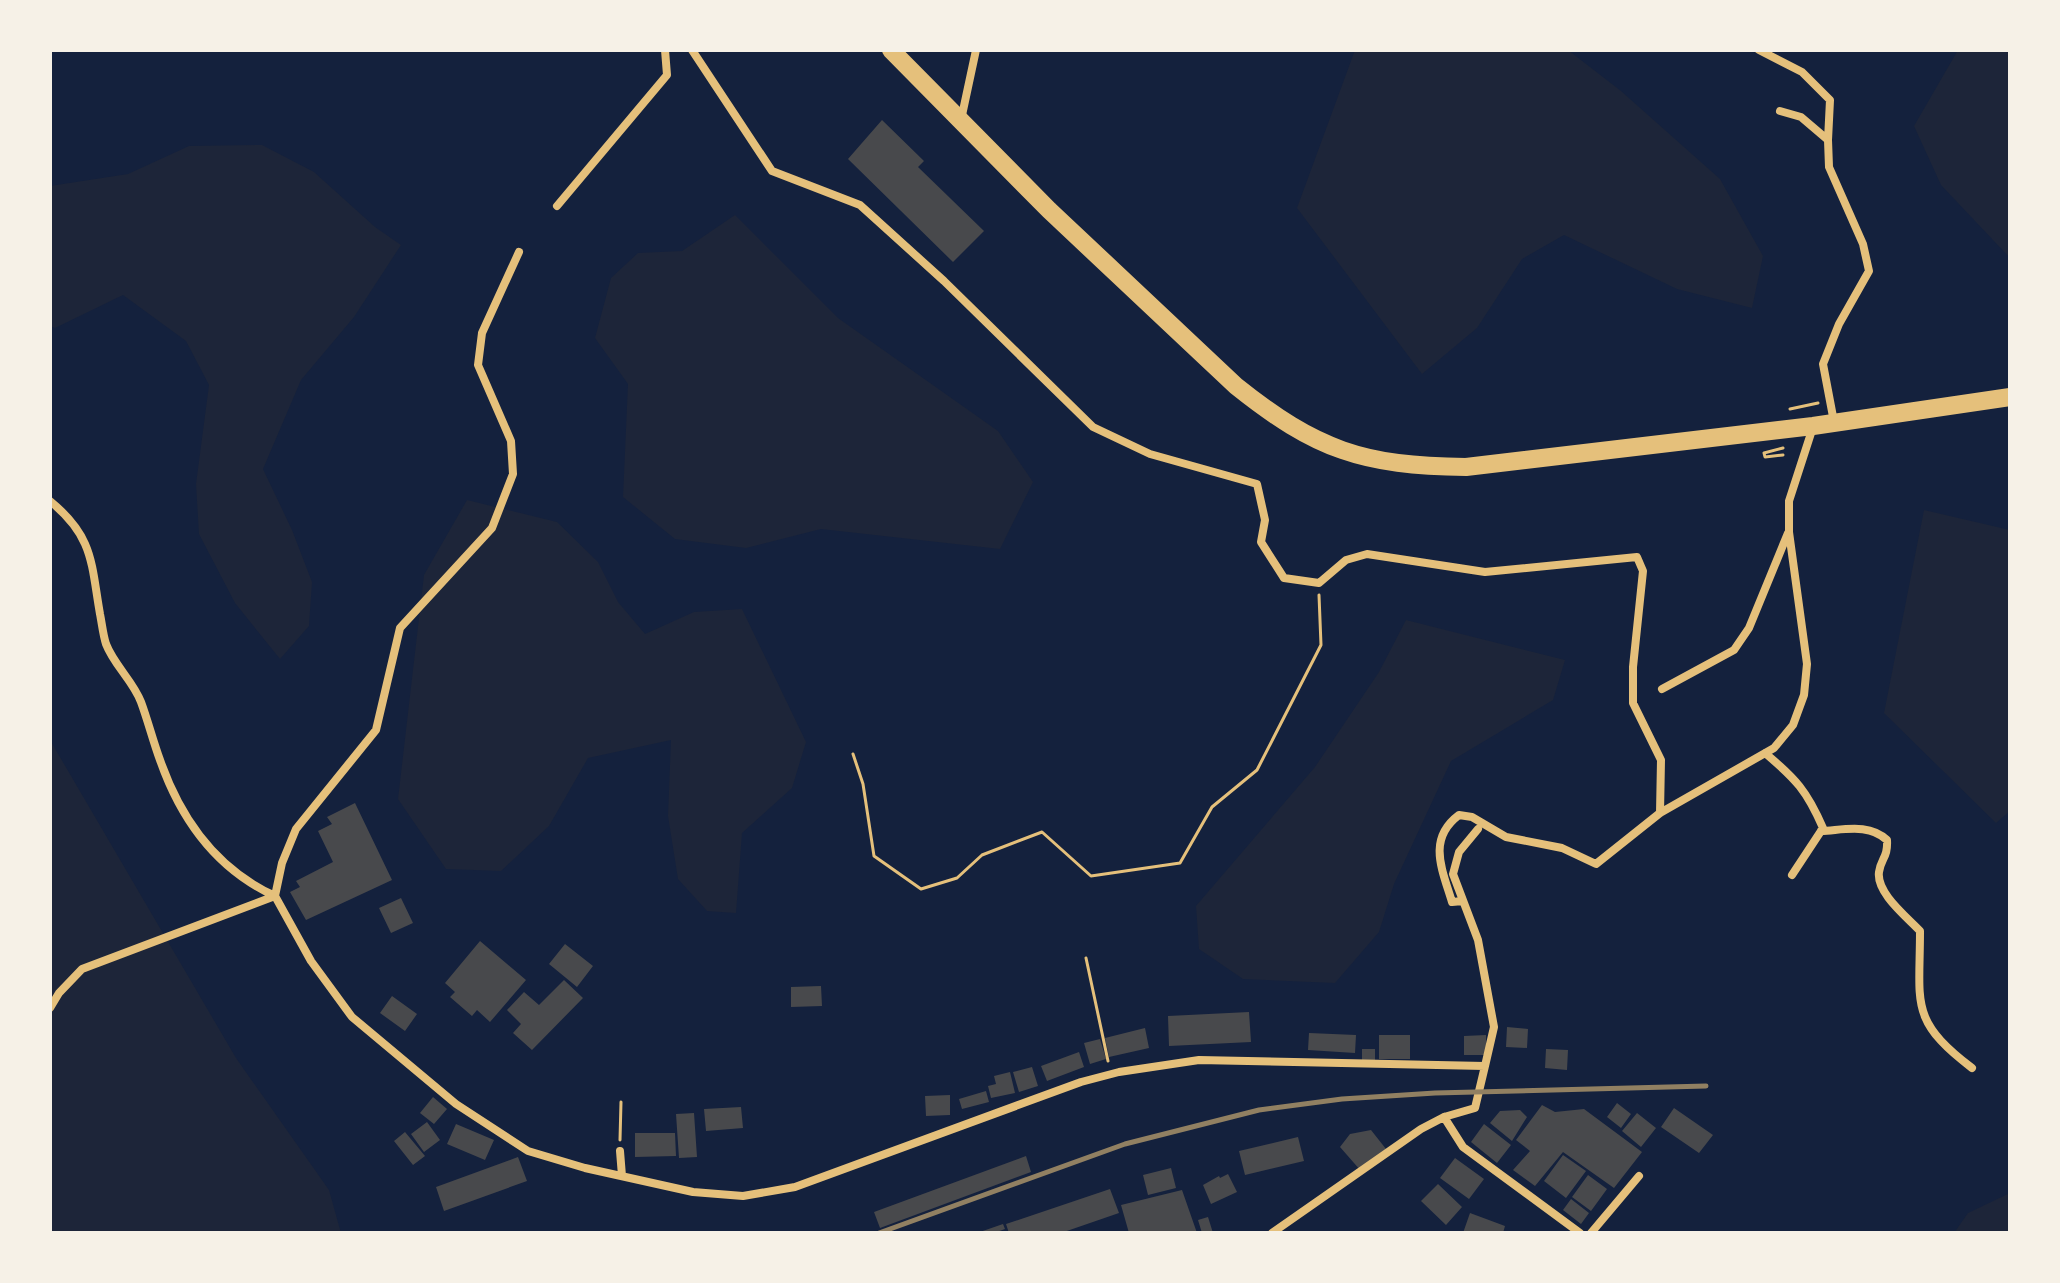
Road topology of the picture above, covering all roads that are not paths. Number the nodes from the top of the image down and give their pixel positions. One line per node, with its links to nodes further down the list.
1 (665, 50): 9 (street)
2 (692, 50): 18 (street)
3 (891, 50): 7 (highway)
4 (976, 50): 7 (street)
5 (1759, 50): 8 (street)
6 (1780, 111): 8 (street)
7 (961, 120): 13 (highway)
8 (1828, 140): 12 (street)
9 (557, 206)
10 (519, 252): 22 (street)
11 (2010, 397): 12 (highway)
12 (1834, 423): 13 (highway)
13 (1813, 426): 15 (street)
14 (50, 501): 22 (street)
15 (1789, 532): 16 (street); 17 (street)
16 (1662, 689)
17 (1765, 753): 18 (street); 20 (street)
18 (1660, 813): 23 (street)
19 (1478, 829): 23 (street)
20 (1821, 831): 21 (street); 26 (street)
21 (1792, 875)
22 (275, 896): 24 (street); 29 (street)
23 (1463, 901): 25 (street)
24 (50, 1008)
25 (1485, 1066): 27 (street); 29 (street)
26 (1972, 1068)
27 (1444, 1117): 31 (street); 32 (street)
28 (620, 1151): 29 (street)
29 (622, 1176)
30 (1639, 1176): 33 (street)
31 (1272, 1233)
32 (1580, 1233)
33 (1591, 1233)

